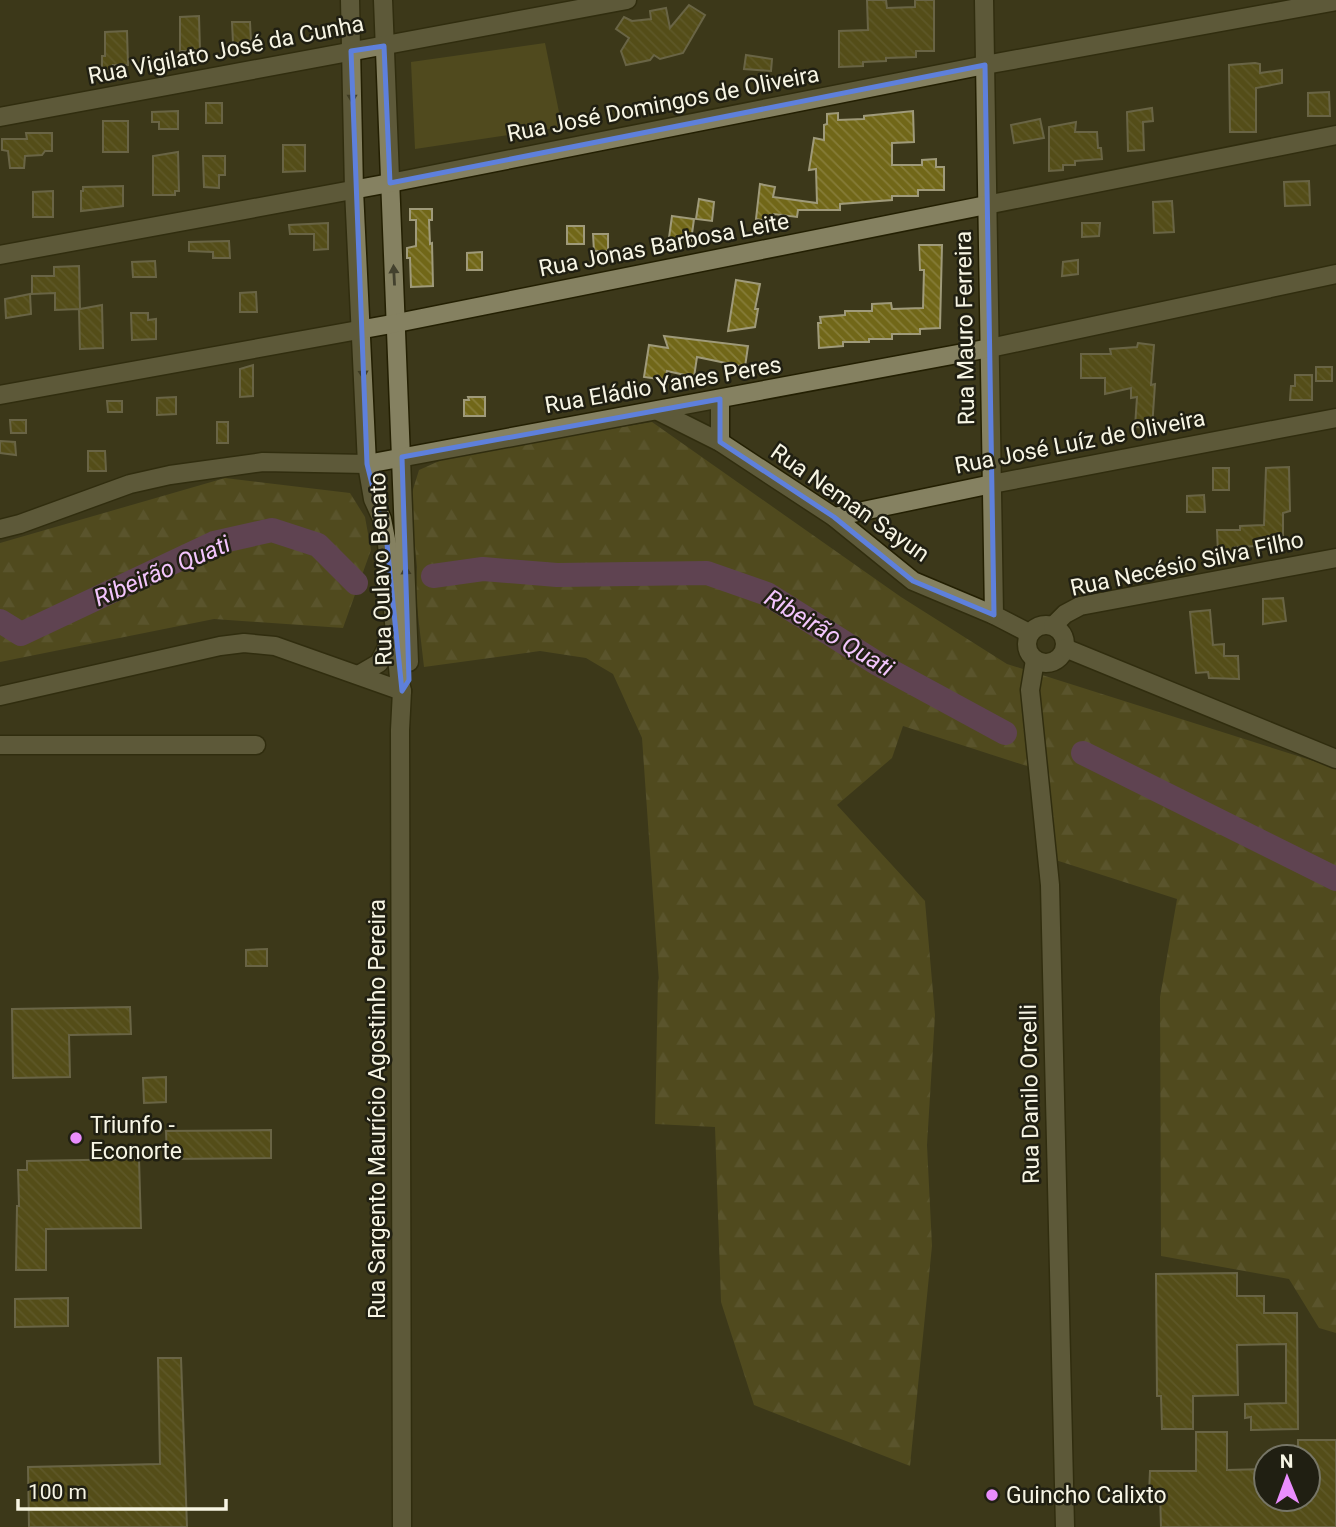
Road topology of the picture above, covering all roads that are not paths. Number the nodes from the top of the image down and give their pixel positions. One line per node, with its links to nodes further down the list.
1 (350, 0): 7 (street, Rua Oulavo Benato)
2 (383, 0): 6 (street, Rua Oulavo Benato)
3 (627, 0): 6 (street, Rua Vigilato José da Cunha)
4 (984, 0): 8 (street, Rua Mauro Ferreira)
5 (1336, 1): 8 (street, Rua José Domingos de Oliveira)
6 (384, 46): 7 (street, Rua Vigilato José da Cunha); 11 (street, Rua Oulavo Benato)
7 (351, 51): 9 (street, Rua Vigilato José da Cunha); 12 (street, Rua Oulavo Benato, one-way to 12)
8 (985, 65): 11 (street, Rua José Domingos de Oliveira); 13 (street, Rua Mauro Ferreira)
9 (0, 117)
10 (1336, 135): 13 (street, Rua Jonas Barbosa Leite)
11 (390, 183): 12 (street, Rua José Domingos de Oliveira); 16 (street, Rua Oulavo Benato, one-way to 11)
12 (354, 190): 14 (street, Rua José Domingos de Oliveira); 17 (street, Rua Oulavo Benato)
13 (988, 206): 16 (street, Rua Jonas Barbosa Leite); 18 (street, Rua Mauro Ferreira)
14 (0, 255)
15 (1336, 274): 18 (street, Rua Eládio Yanes Peres)
16 (397, 323): 17 (street, Rua Jonas Barbosa Leite); 24 (street, Rua Oulavo Benato)
17 (361, 328): 19 (street, Rua Jonas Barbosa Leite); 25 (street, Rua Oulavo Benato, one-way to 25)
18 (990, 348): 20 (street, Rua Eládio Yanes Peres); 26 (street, Rua Mauro Ferreira)
19 (0, 394)
20 (720, 399): 21 (street, Rua Eládio Yanes Peres); 23 (street)
21 (658, 411): 23 (street, Rua Neman Sayun); 24 (street, Rua Eládio Yanes Peres)
22 (1336, 418): 26 (street, Rua José Luíz de Oliveira)
23 (720, 442): 27 (street, Rua Neman Sayun)
24 (402, 457): 25 (street, Rua Eládio Yanes Peres); 37 (street, Rua Oulavo Benato, one-way to 24)
25 (367, 464): 28 (street, Rua Eládio Yanes Peres); 32 (street, Rua Oulavo Benato)
26 (992, 484): 27 (street, Rua José Luíz de Oliveira); 30 (street, Rua Mauro Ferreira)
27 (834, 517): 30 (street, Rua Neman Sayun)
28 (0, 529)
29 (1336, 558): 31 (street, Rua Necésio Silva Filho)
30 (994, 615): 33 (street)
31 (1053, 626): 33 (street); 34 (street)
32 (395, 630): 36 (street); 37 (street, Rua Oulavo Benato)
33 (1029, 633): 35 (street)
34 (1065, 648): 35 (street); 41 (street)
35 (1035, 660): 43 (street, Rua Danilo Orcelli)
36 (360, 674): 37 (street); 38 (street)
37 (402, 691): 42 (street, Rua Sargento Maurício Agostinho Pereira)
38 (0, 695)
39 (0, 745): 40 (street)
40 (256, 745)
41 (1336, 759)
42 (402, 1527)
43 (1065, 1527)

